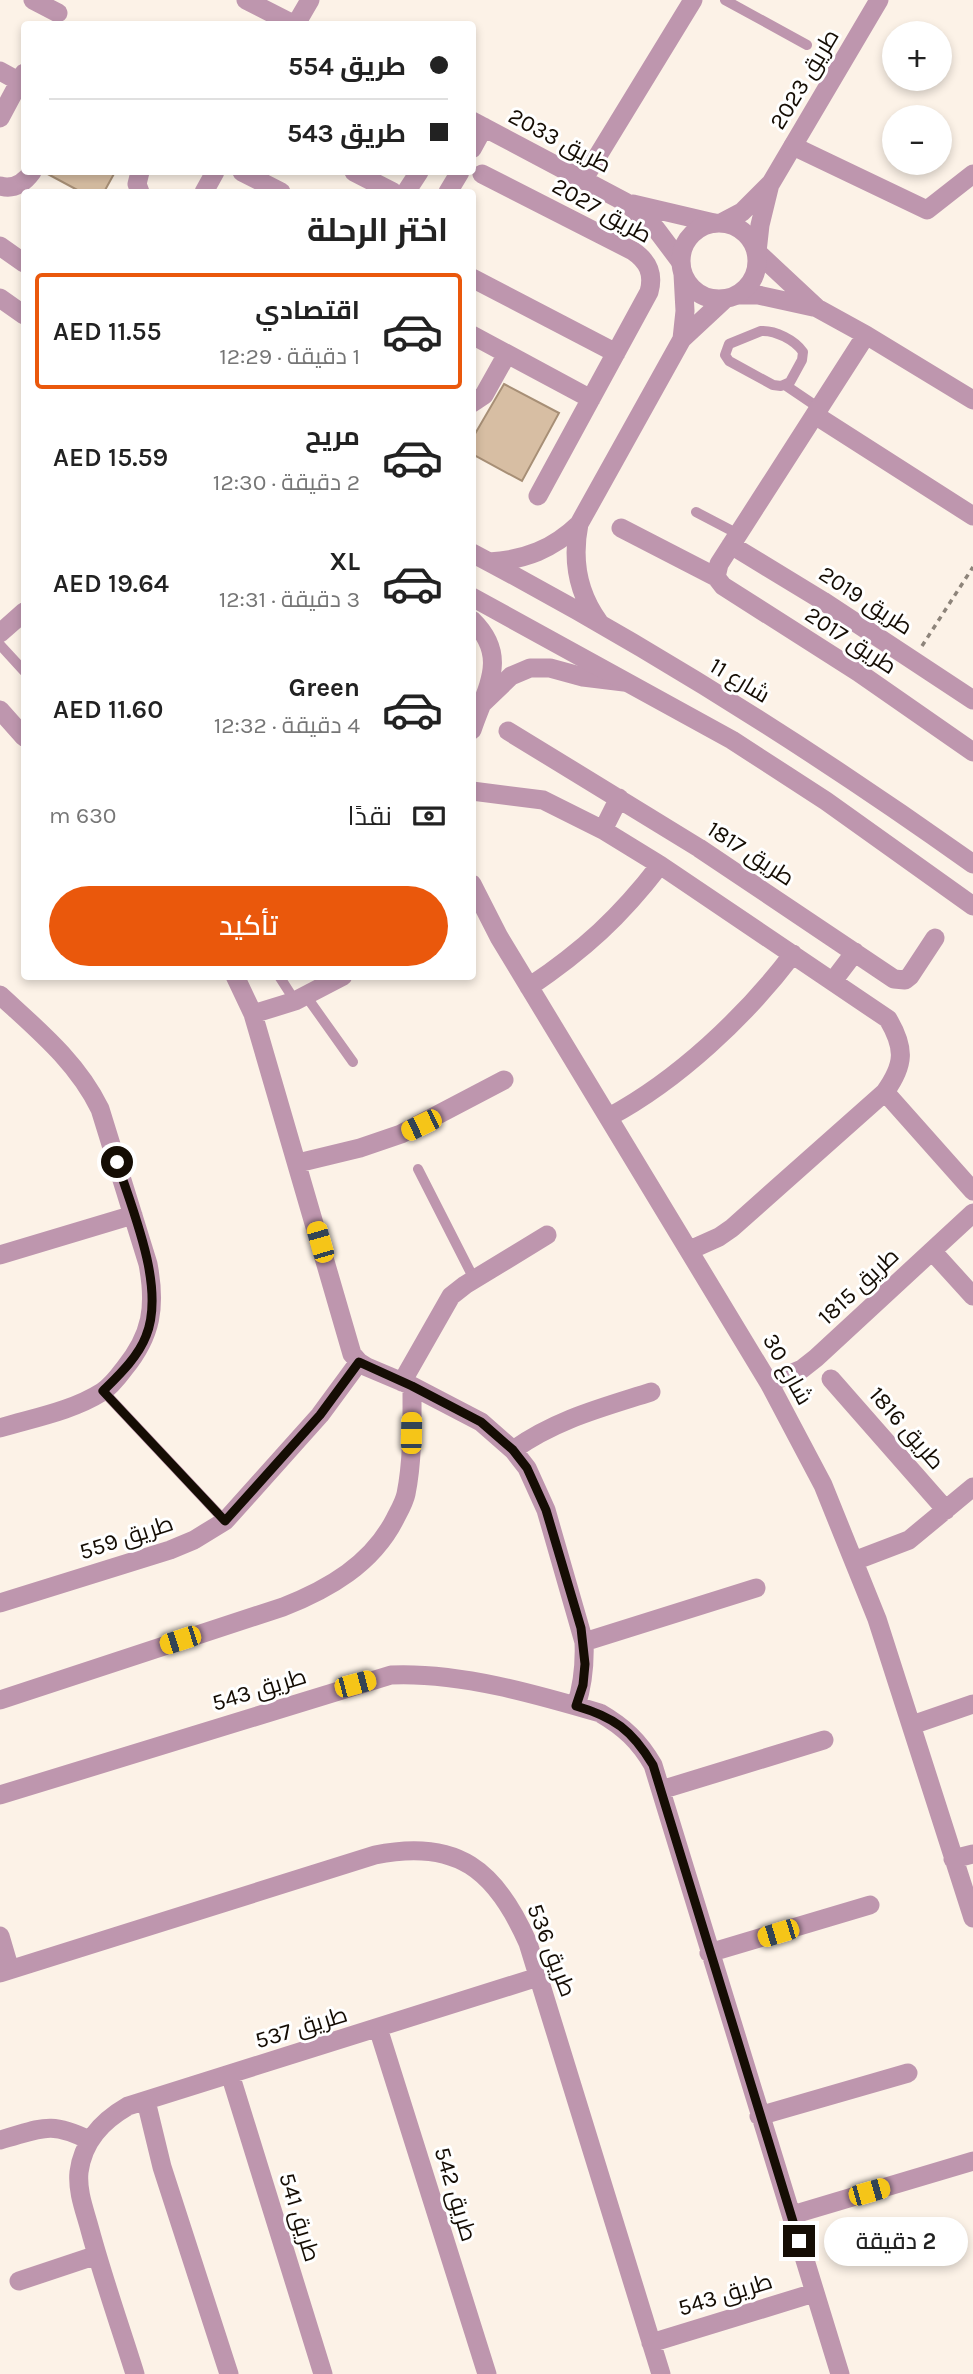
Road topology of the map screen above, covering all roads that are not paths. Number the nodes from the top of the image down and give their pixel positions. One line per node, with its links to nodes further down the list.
1 (33, 0): 7 (street)
2 (246, 0): 8 (street)
3 (310, 0): 9 (street)
4 (693, 0): 22 (street)
5 (725, 0): 10 (lane)
6 (879, 0): 16 (street, طريق 2023)
7 (58, 13)
8 (288, 21)
9 (296, 21)
10 (807, 45)
11 (0, 71): 12 (street)
12 (21, 78)
13 (21, 80): 14 (street)
14 (0, 118)
15 (478, 124): 22 (street, طريق 2033)
16 (793, 146): 18 (street); 23 (street, طريق 2023)
17 (482, 174): 41 (street, طريق 2027)
18 (973, 174)
19 (29, 175): 24 (street)
20 (247, 175): 25 (street)
21 (360, 175): 26 (street)
22 (583, 180): 27 (street, طريق 2033)
23 (771, 183): 28 (street, طريق 2023); 30 (street, طريق 2023)
24 (0, 186)
25 (268, 189)
26 (387, 189)
27 (625, 202): 28 (street, طريق 2033); 32 (street, طريق 2033)
28 (718, 223): 30 (street); 32 (street)
29 (0, 246): 31 (street)
30 (757, 252): 34 (street); 36 (street)
31 (21, 261)
32 (681, 267): 34 (street); 40 (street)
33 (476, 280): 41 (street)
34 (732, 297): 36 (street); 40 (street)
35 (0, 298): 37 (street)
36 (817, 308): 38 (street)
37 (21, 314)
38 (866, 335): 44 (street); 47 (street)
39 (476, 337): 42 (street)
40 (682, 339): 51 (street)
41 (616, 353): 45 (street, طريق 2027)
42 (508, 354): 45 (street); 46 (street)
43 (785, 385): 43 (lane); 47 (lane)
44 (972, 396)
45 (591, 399): 48 (street, طريق 2027)
46 (476, 400)
47 (817, 411): 50 (street); 53 (street)
48 (538, 496)
49 (696, 513): 53 (lane)
50 (973, 516)
51 (579, 524): 54 (street); 59 (street)
52 (621, 528): 55 (street, طريق 2017)
53 (735, 539): 55 (street); 64 (street, طريق 2019)
54 (481, 557): 59 (street, شارع 11)
55 (718, 570): 70 (street, طريق 2017)
56 (476, 599): 63 (street)
57 (21, 615): 60 (street)
58 (476, 624): 65 (street)
59 (602, 625): 74 (street, شارع 11)
60 (0, 633)
61 (0, 645): 62 (lane)
62 (21, 668)
63 (624, 682): 65 (street); 77 (street)
64 (973, 700)
65 (483, 703): 67 (street)
66 (0, 710): 69 (street)
67 (476, 720)
68 (508, 731): 72 (street, طريق 1817)
69 (21, 734)
70 (973, 752)
71 (476, 792): 73 (street)
72 (619, 798): 73 (street); 79 (street, طريق 1817)
73 (603, 830): 75 (street)
74 (973, 864)
75 (660, 865): 80 (street); 85 (street)
76 (476, 892): 85 (street, شارع 30)
77 (973, 905)
78 (935, 937): 79 (street, طريق 1817)
79 (855, 952): 84 (street)
80 (793, 954): 84 (street); 92 (street)
81 (237, 980): 88 (street)
82 (283, 980): 87 (lane)
83 (335, 980): 87 (street)
84 (833, 981): 91 (street)
85 (529, 987): 92 (street, شارع 30)
86 (0, 995): 97 (street)
87 (300, 998): 88 (street); 89 (lane)
88 (253, 1014): 93 (street)
89 (353, 1062)
90 (504, 1080): 93 (street)
91 (885, 1092): 95 (street); 99 (street)
92 (609, 1117): 99 (street, شارع 30)
93 (298, 1163): 104 (street)
94 (418, 1169): 102 (lane)
95 (973, 1191)
96 (973, 1213): 100 (street, طريق 1815)
97 (133, 1215): 101 (street); 108 (street)
98 (547, 1236): 102 (street)
99 (690, 1250): 106 (street, شارع 30)
100 (932, 1251): 103 (street); 106 (street, طريق 1815)
101 (0, 1255)
102 (474, 1279): 107 (street)
103 (973, 1296)
104 (359, 1362): 107 (street); 114 (street, طريق 559)
105 (831, 1378): 113 (street, طريق 1816)
106 (769, 1383): 115 (street, شارع 30)
107 (407, 1384): 111 (street); 119 (street)
108 (103, 1391): 110 (street); 114 (lane)
109 (651, 1392): 111 (street)
110 (0, 1428)
111 (513, 1450): 118 (street)
112 (973, 1486): 113 (street)
113 (946, 1510): 115 (street)
114 (225, 1521): 117 (street, طريق 559)
115 (854, 1561): 122 (street, شارع 30)
116 (756, 1588): 118 (street)
117 (0, 1603)
118 (584, 1642): 121 (street)
119 (0, 1700)
120 (973, 1704): 122 (street)
121 (576, 1706): 124 (street, طريق 543); 125 (street, طريق 543)
122 (912, 1725): 127 (street, شارع 30)
123 (824, 1741): 124 (street)
124 (661, 1790): 131 (street, طريق 543)
125 (0, 1795)
126 (973, 1854): 127 (street)
127 (953, 1859): 129 (street, شارع 30)
128 (870, 1905): 131 (street)
129 (973, 1918)
130 (0, 1936): 132 (street)
131 (709, 1953): 138 (street, طريق 543)
132 (5, 1971): 133 (street, طريق 536)
133 (538, 1977): 134 (street, طريق 537); 146 (street, طريق 536)
134 (379, 2028): 136 (street, طريق 537); 150 (street, طريق 542)
135 (908, 2073): 138 (street)
136 (230, 2074): 137 (street, طريق 537); 149 (street, طريق 541)
137 (146, 2101): 140 (street, طريق 537); 148 (street)
138 (759, 2116): 142 (street, طريق 543)
139 (0, 2140): 140 (street)
140 (89, 2140): 143 (street, طريق 537)
141 (973, 2161): 142 (street)
142 (792, 2215): 145 (street, طريق 543)
143 (97, 2255): 144 (street); 147 (street, طريق 537)
144 (19, 2281)
145 (814, 2293): 146 (street, طريق 543); 152 (street, طريق 543)
146 (651, 2343): 151 (street, طريق 536)
147 (135, 2374)
148 (229, 2374)
149 (323, 2374)
150 (486, 2374)
151 (661, 2374)
152 (840, 2374)

